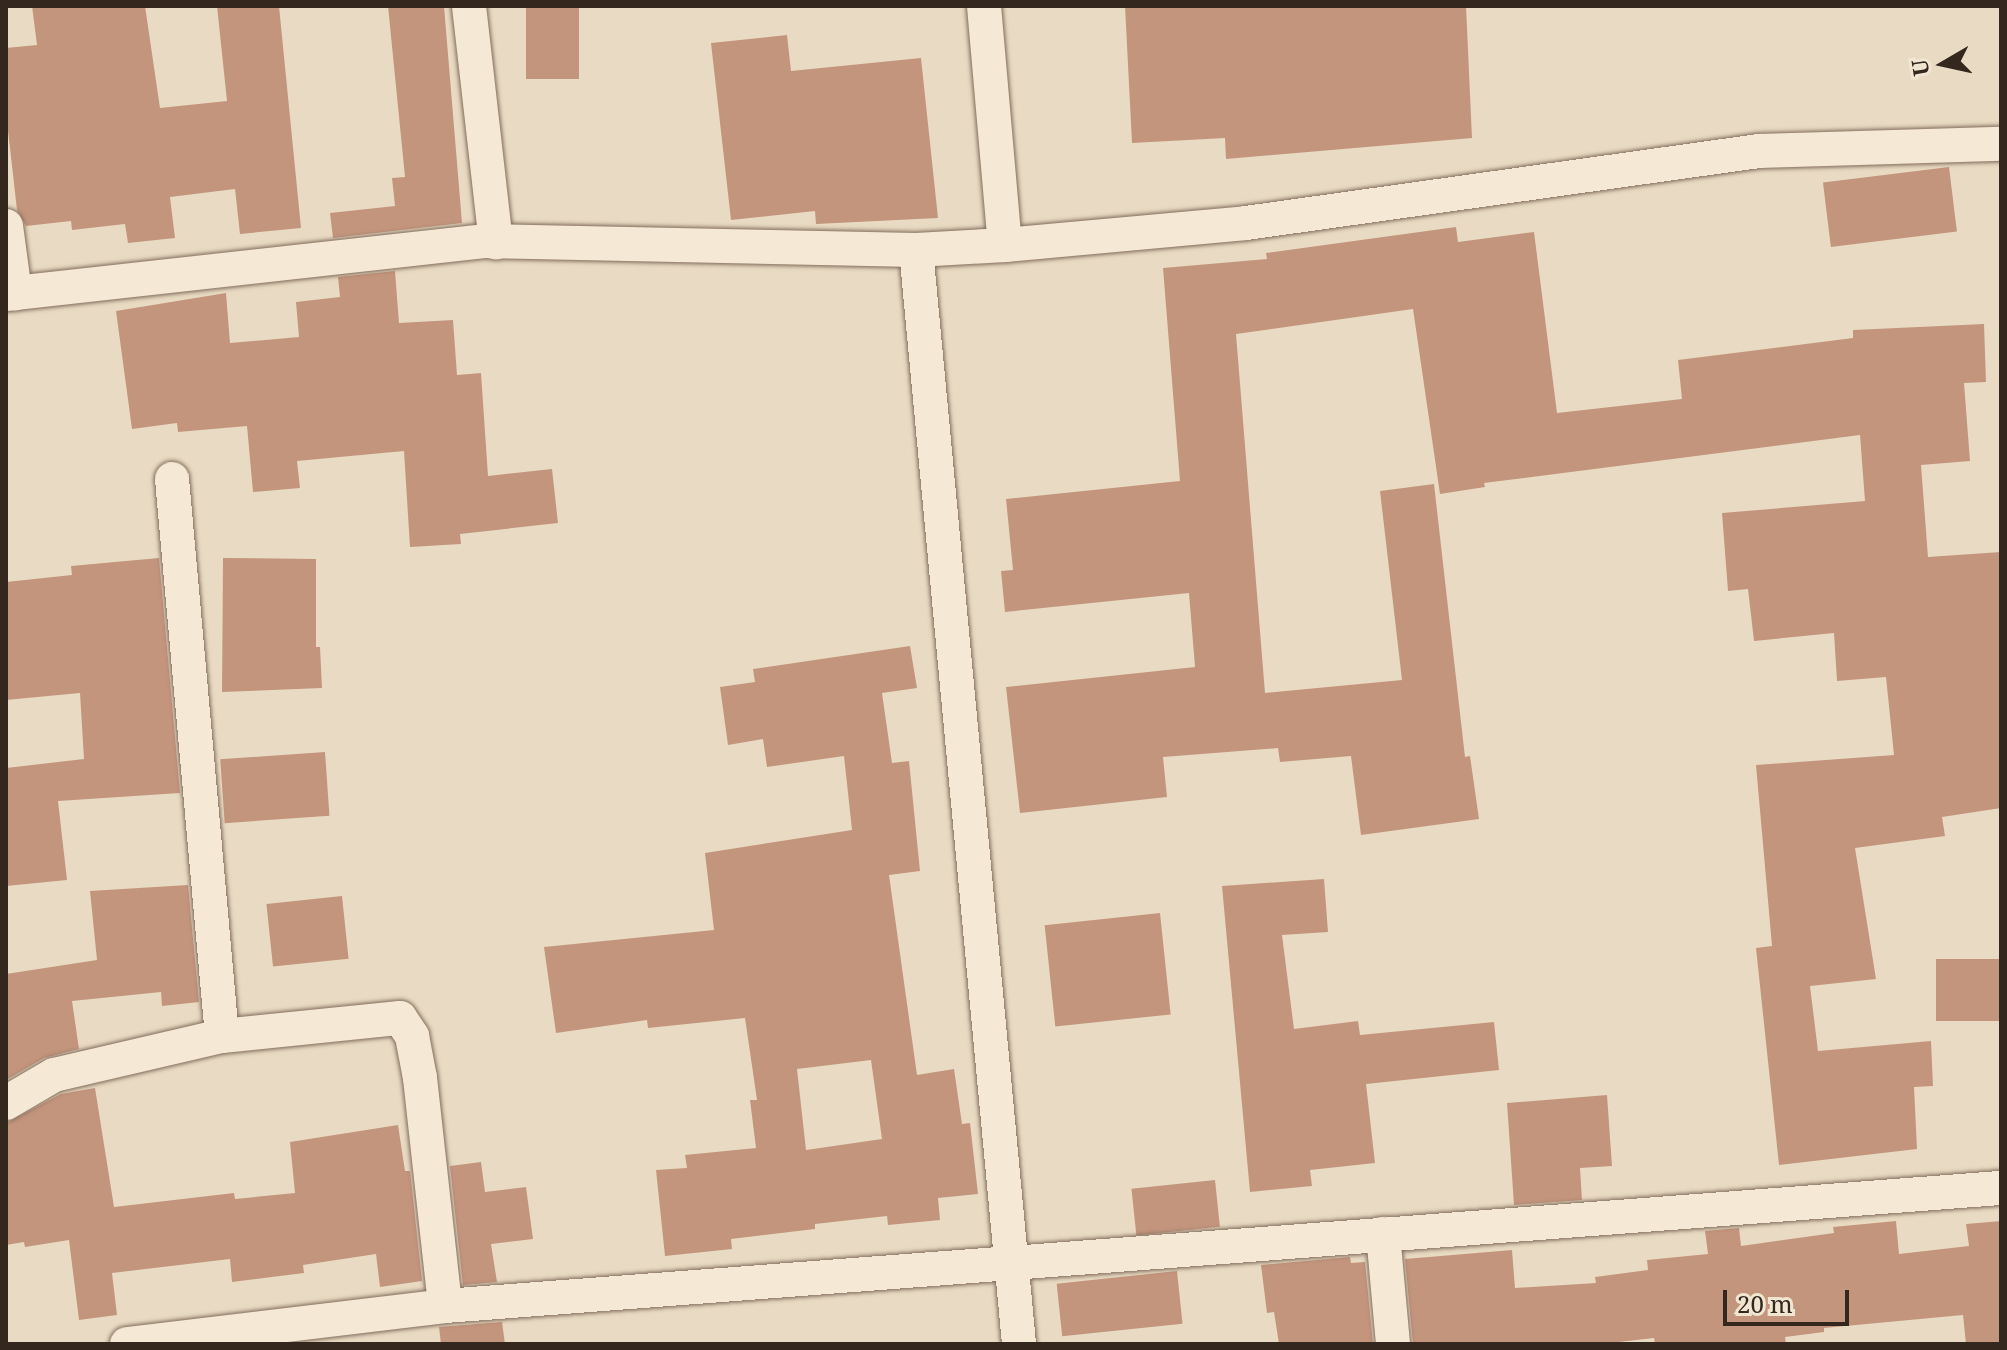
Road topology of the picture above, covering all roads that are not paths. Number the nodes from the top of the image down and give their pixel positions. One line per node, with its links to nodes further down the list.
1 (469, 6): 5 (street)
2 (984, 6): 6 (street)
3 (2001, 144): 6 (street)
4 (6, 226): 8 (street)
5 (496, 242): 7 (street); 8 (street)
6 (1005, 245): 7 (street)
7 (916, 250): 14 (street)
8 (10, 293)
9 (172, 479): 10 (street)
10 (222, 1036): 11 (street); 15 (street)
11 (6, 1103)
12 (2001, 1188): 13 (street)
13 (1383, 1234): 14 (street); 18 (street)
14 (1011, 1266): 15 (street); 17 (street)
15 (445, 1306): 16 (street)
16 (127, 1344)
17 (1019, 1344)
18 (1393, 1344)

